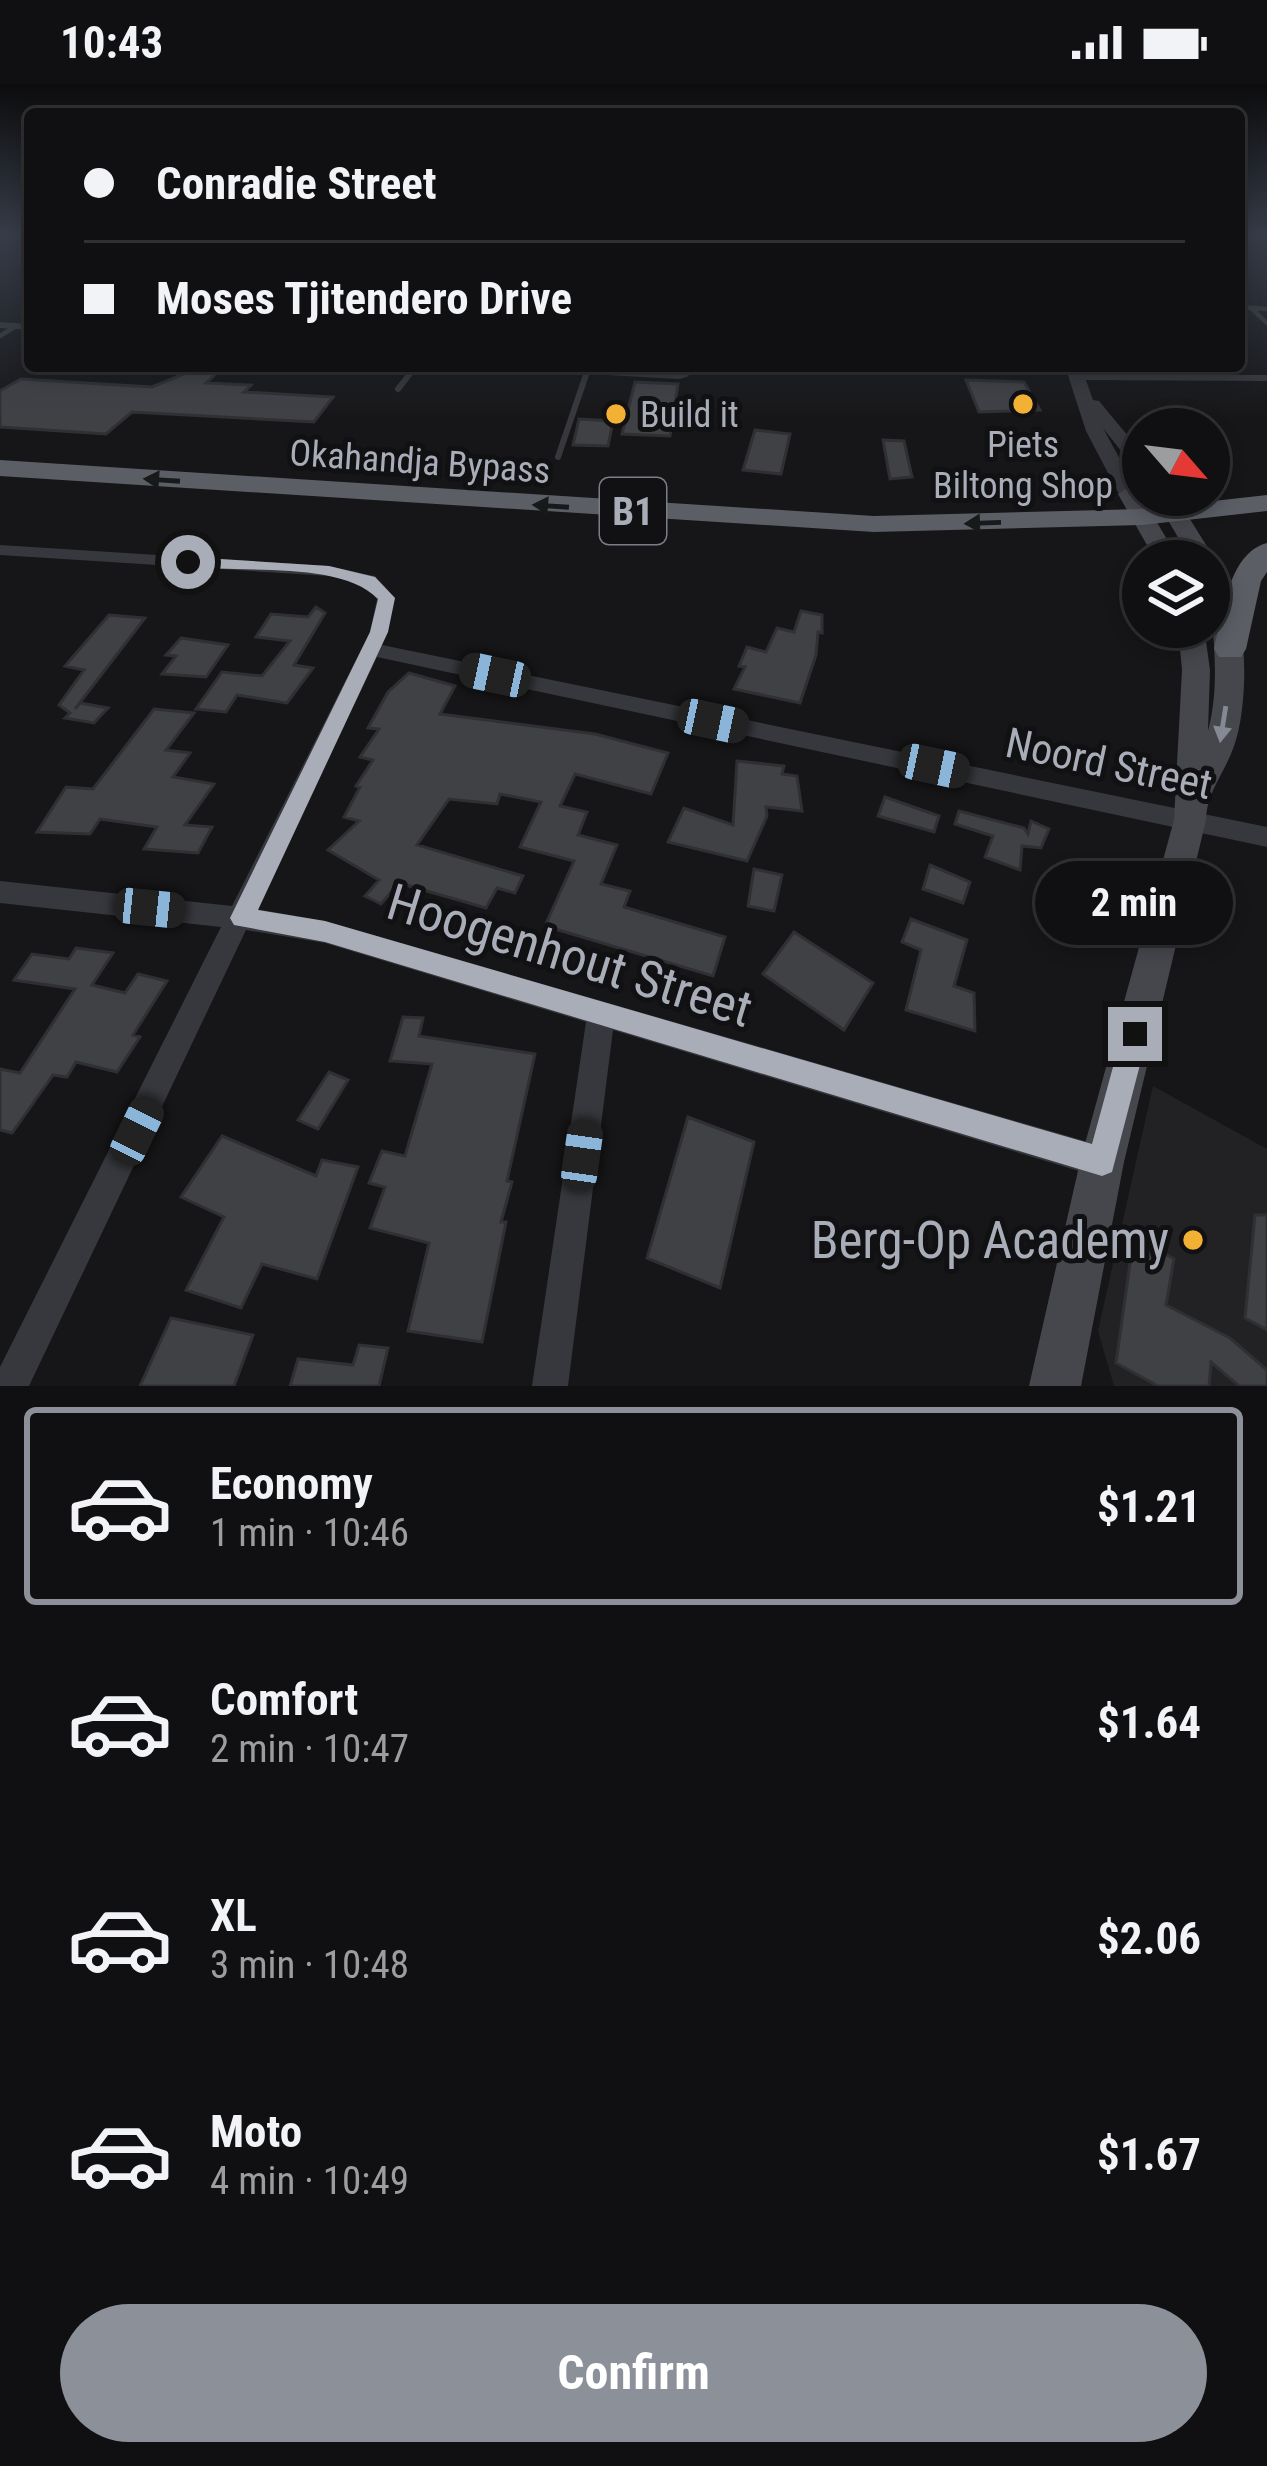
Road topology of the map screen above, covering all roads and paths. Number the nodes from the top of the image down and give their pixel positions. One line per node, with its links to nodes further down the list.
1 (1245, 308): 2 (lane)
2 (1251, 308): 3 (lane); 4 (lane)
3 (1267, 309)
4 (1267, 323)
5 (0, 325): 6 (street)
6 (23, 326): 7 (lane)
7 (0, 335)
8 (411, 372): 14 (lane)
9 (588, 372): 18 (lane)
10 (628, 372): 11 (lane)
11 (686, 372)
12 (1076, 372): 13 (lane); 15 (street)
13 (1267, 378)
14 (398, 389)
15 (1087, 397): 16 (street); 20 (street)
16 (1122, 440)
17 (0, 446): 23 (highway, Okahandja Bypass / B1)
18 (558, 457)
19 (0, 468): 24 (highway, Okahandja Bypass / B1, one-way to 19)
20 (1122, 475)
21 (1267, 480): 22 (highway)
22 (1230, 484)
23 (1122, 501)
24 (1122, 502)
25 (1267, 503): 26 (highway, Okahandja Bypass / B1)
26 (1230, 504)
27 (0, 550): 30 (street)
28 (1267, 552): 31 (highway)
29 (1193, 648): 32 (main road)
30 (370, 649): 32 (street, Noord Street); 35 (street)
31 (1230, 649): 32 (main road, one-way to 32)
32 (1192, 805): 33 (street, Noord Street); 37 (main road)
33 (1267, 836)
34 (0, 892): 35 (street, Hoogenhout Street)
35 (242, 918): 36 (street, Hoogenhout Street); 38 (street)
36 (602, 1017): 37 (street, Hoogenhout Street); 39 (street)
37 (1102, 1162): 40 (main road)
38 (10, 1386)
39 (550, 1386)
40 (1054, 1386)

